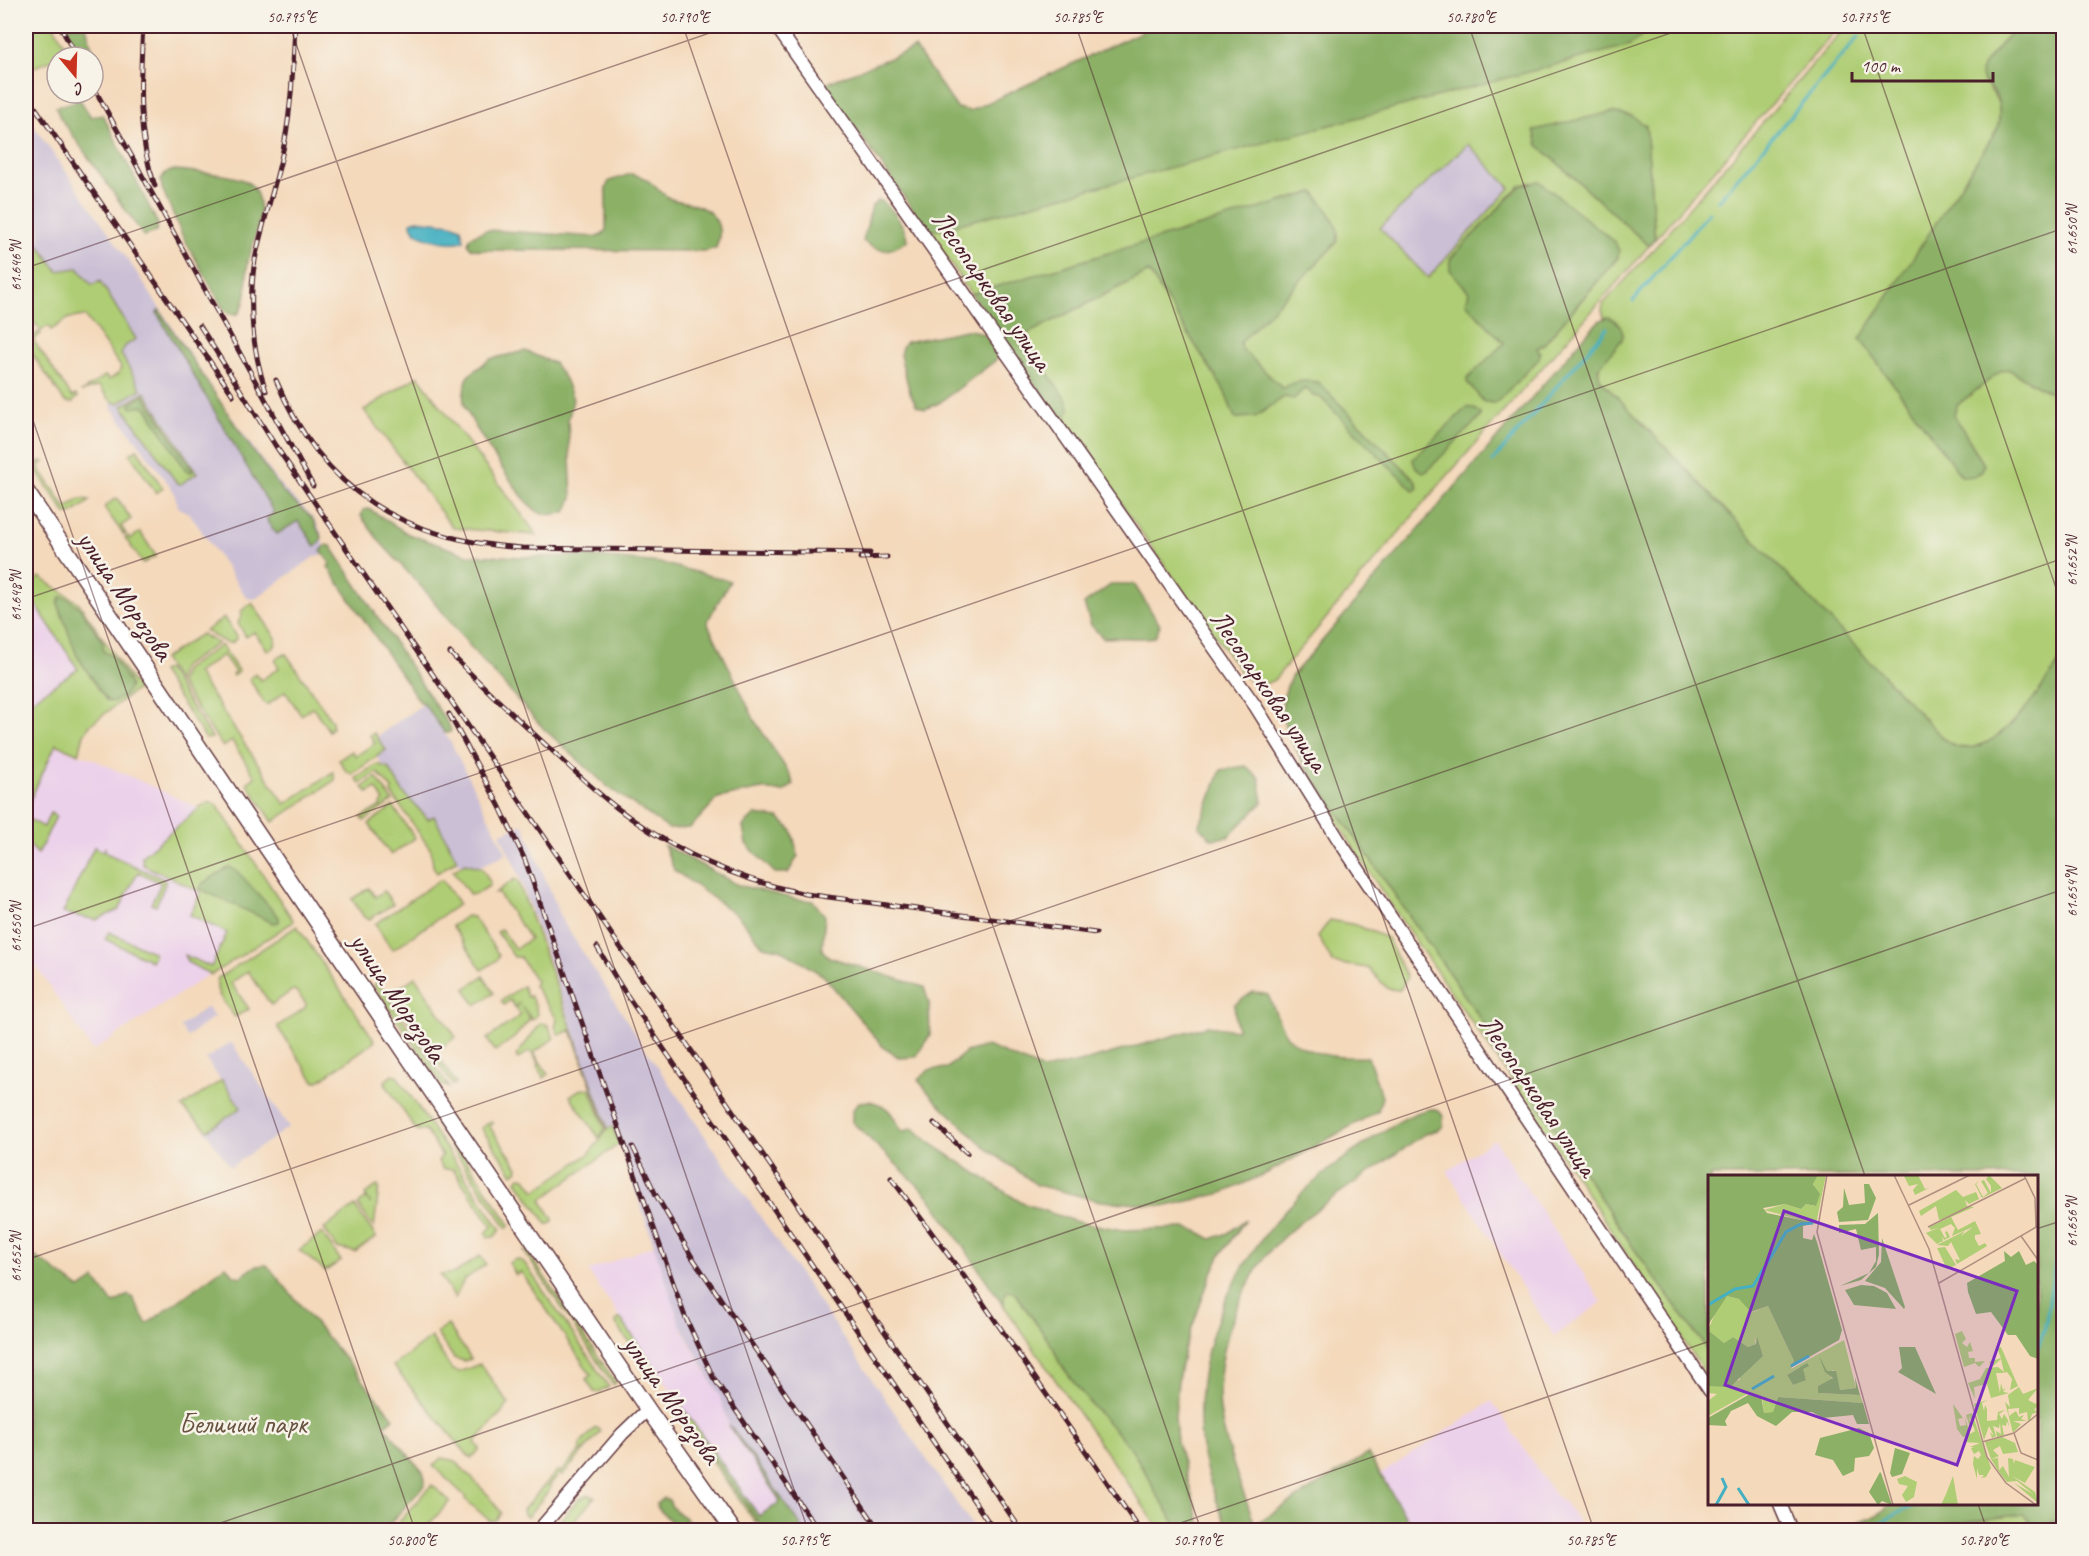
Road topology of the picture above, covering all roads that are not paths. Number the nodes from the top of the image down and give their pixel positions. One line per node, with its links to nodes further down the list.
1 (776, 26): 3 (street, Лесопарковая улица)
2 (26, 491): 4 (main road, улица Морозова)
3 (1708, 1388)
4 (648, 1409): 6 (street); 7 (main road, улица Морозова)
5 (1781, 1505): 8 (street)
6 (539, 1530)
7 (734, 1530)
8 (1791, 1530)

